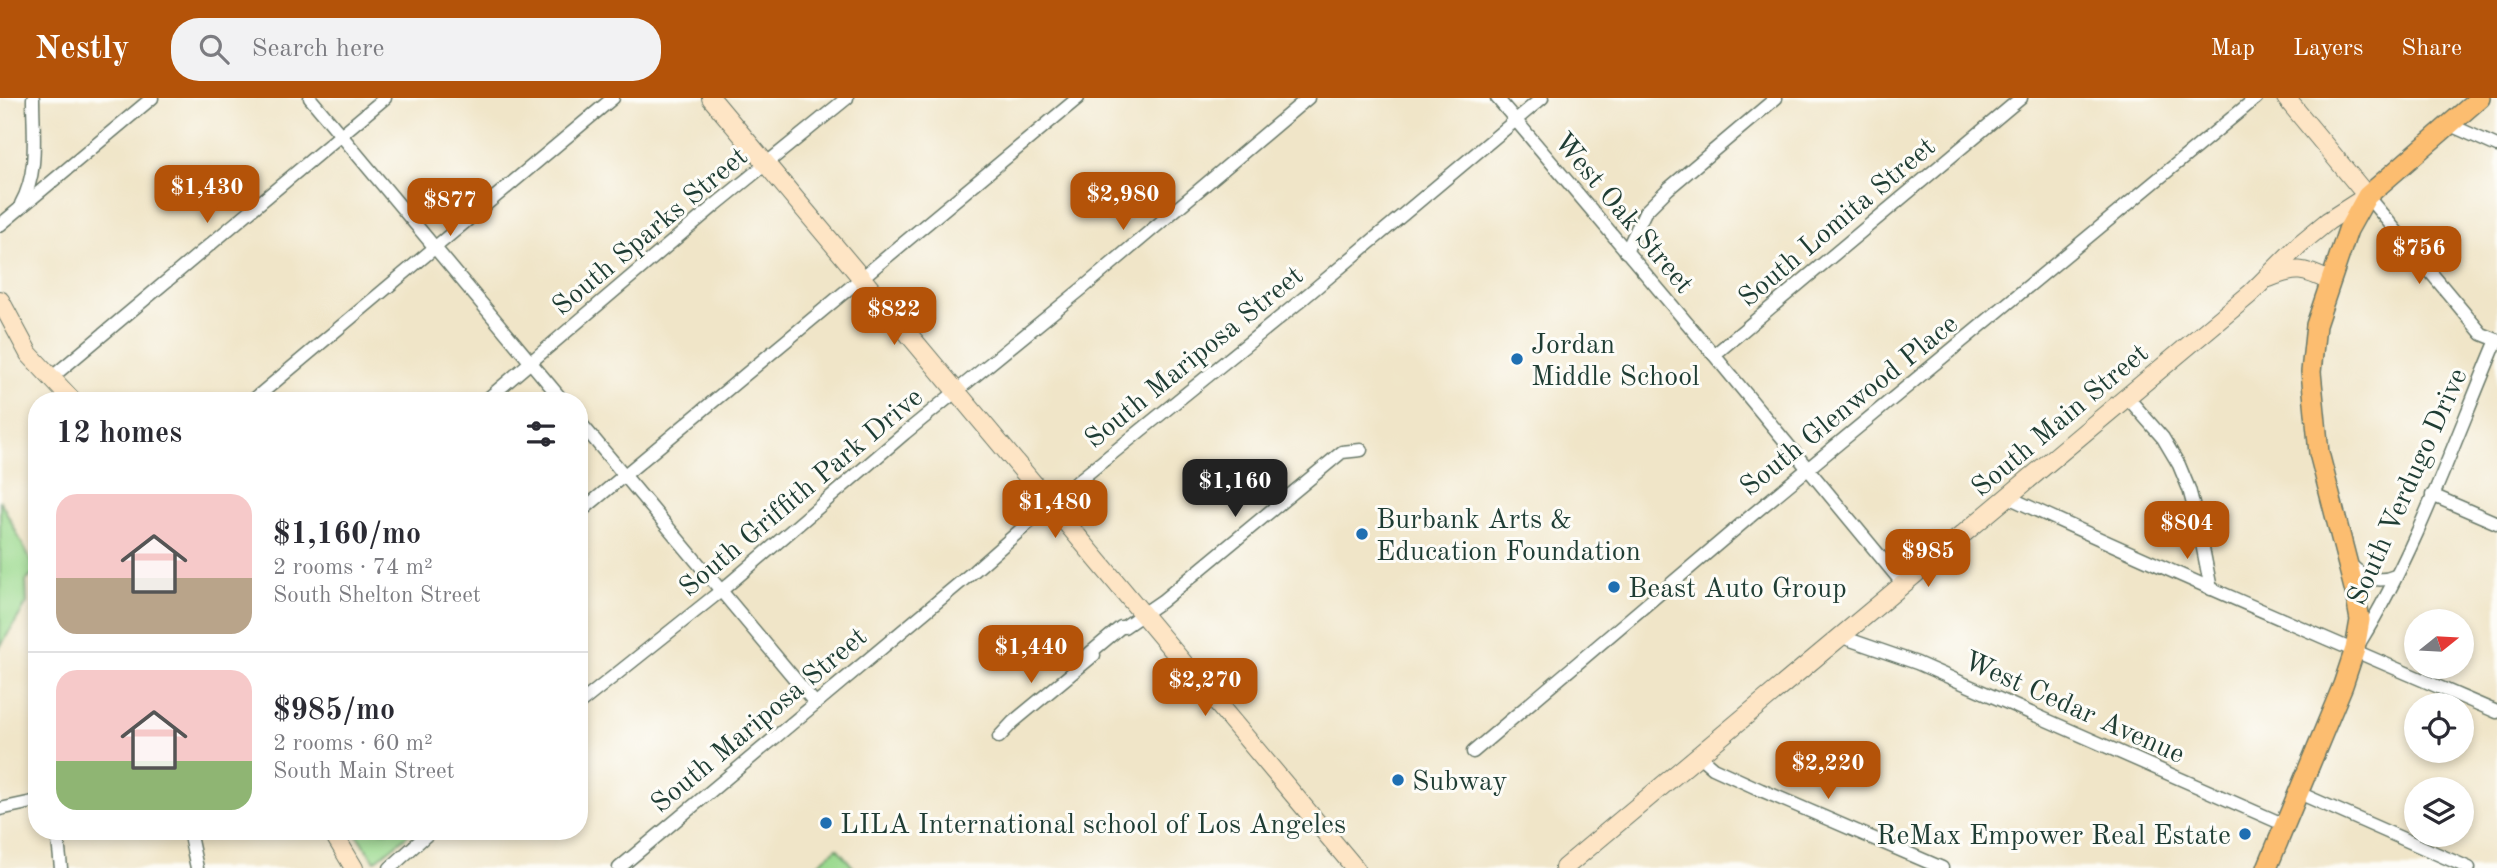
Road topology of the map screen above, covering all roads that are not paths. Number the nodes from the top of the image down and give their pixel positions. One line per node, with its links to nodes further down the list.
1 (33, 98): 23 (street)
2 (152, 98): 23 (street)
3 (310, 98): 19 (street)
4 (385, 98): 19 (street)
5 (613, 98): 25 (street)
6 (711, 98): 21 (main road)
7 (847, 98): 21 (street, South Sparks Street)
8 (1077, 98): 27 (street)
9 (1308, 98): 35 (street, South Griffith Park Drive)
10 (1497, 98): 17 (street, West Oak Street)
11 (1542, 98): 17 (street, South Mariposa Street)
12 (1776, 98): 26 (street)
13 (2021, 98): 32 (street, South Lomita Street)
14 (2256, 98): 43 (street, South Glenwood Place)
15 (2286, 98): 22 (main road)
16 (2480, 98): 18 (main road)
17 (1515, 121): 26 (street, West Oak Street); 47 (street, South Mariposa Street)
18 (2448, 124): 20 (street); 22 (main road)
19 (341, 135): 25 (street); 34 (street)
20 (2497, 146)
21 (766, 163): 27 (main road); 33 (street, South Sparks Street)
22 (2367, 196): 28 (main road, South Main Street); 29 (main road); 31 (street)
23 (18, 211): 24 (street)
24 (0, 225)
25 (436, 248): 33 (street); 37 (street)
26 (1626, 252): 32 (street, West Oak Street)
27 (861, 278): 35 (main road); 44 (street)
28 (2266, 279): 29 (main road, South Main Street); 40 (main road, South Main Street)
29 (2329, 281): 50 (main road)
30 (0, 300): 34 (main road)
31 (2497, 340): 45 (street, South Verdugo Drive)
32 (1714, 355): 43 (street, West Oak Street)
33 (530, 362): 38 (street, South Sparks Street); 39 (street)
34 (51, 378): 36 (main road)
35 (956, 391): 47 (main road); 54 (street, South Griffith Park Drive)
36 (64, 392)
37 (263, 392)
38 (495, 392)
39 (555, 392)
40 (2126, 397): 46 (main road, South Main Street); 53 (street)
41 (588, 432): 44 (street)
42 (1361, 450): 55 (street)
43 (1808, 469): 52 (street, West Oak Street); 62 (street, South Glenwood Place)
44 (625, 475): 48 (street); 54 (street)
45 (2432, 495): 49 (street); 51 (street, South Verdugo Drive)
46 (2008, 498): 52 (main road, South Main Street); 53 (street)
47 (1050, 504): 55 (main road); 59 (street, South Mariposa Street)
48 (588, 506)
49 (2497, 523)
50 (2346, 560): 51 (street); 57 (main road)
51 (2395, 576): 57 (street, South Verdugo Drive)
52 (1903, 584): 56 (main road, South Main Street)
53 (2211, 589): 57 (street)
54 (722, 590): 58 (street, South Griffith Park Drive); 59 (street)
55 (1143, 614): 61 (street); 77 (main road)
56 (1842, 637): 63 (main road, South Main Street); 67 (street, West Cedar Avenue)
57 (2355, 649): 60 (street); 64 (main road)
58 (588, 697)
59 (815, 703): 76 (street, South Mariposa Street)
60 (2497, 712)
61 (999, 737)
62 (1473, 752)
63 (1698, 755): 78 (main road, South Main Street); 79 (street)
64 (2299, 793): 67 (main road); 81 (street)
65 (28, 803): 66 (street)
66 (0, 809)
67 (2285, 825): 80 (main road)
68 (58, 840): 72 (street)
69 (191, 840): 73 (street)
70 (337, 840): 74 (main road)
71 (421, 840): 75 (street)
72 (61, 868)
73 (197, 868)
74 (354, 868)
75 (390, 868)
76 (619, 868)
77 (1355, 868)
78 (1564, 868)
79 (1942, 868)
80 (2267, 868)
81 (2469, 868)

